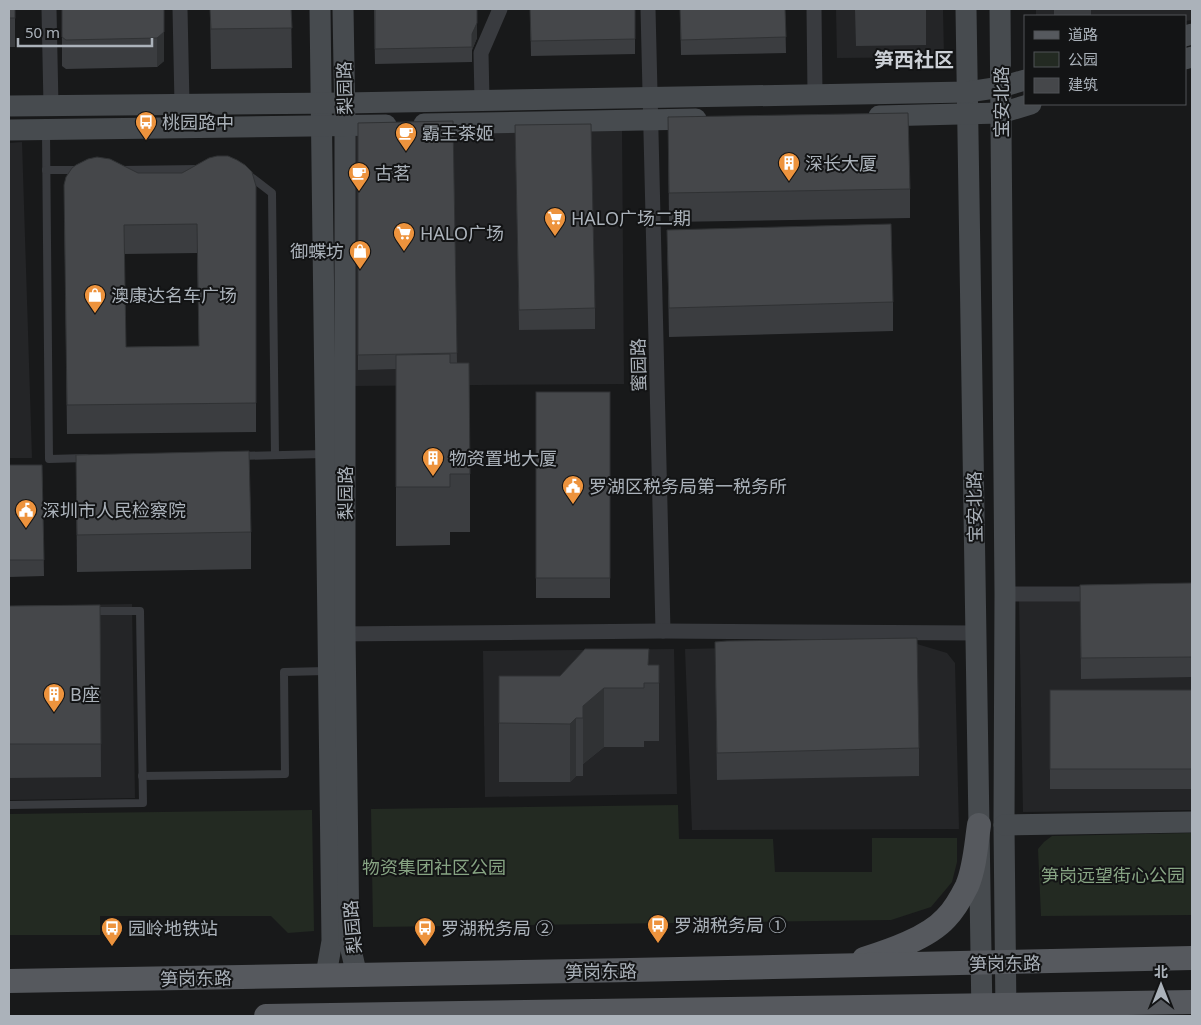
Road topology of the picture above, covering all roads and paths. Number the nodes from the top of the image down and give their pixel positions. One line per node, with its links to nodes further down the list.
1 (49, 9): 21 (street)
2 (180, 9): 18 (street)
3 (320, 9): 16 (street, 梨园路)
4 (343, 9): 17 (street, 梨园路)
5 (500, 9): 15 (street)
6 (648, 9): 14 (street, 蜜园路)
7 (814, 9): 13 (street)
8 (966, 9): 12 (street, 宝安北路)
9 (1000, 9): 11 (street, 宝安北路)
10 (1024, 80): 11 (street)
11 (1001, 86): 12 (street); 22 (street, 宝安北路)
12 (968, 92): 13 (street); 23 (street, 宝安北路)
13 (815, 94): 14 (street)
14 (649, 97): 15 (street); 26 (street, 蜜园路)
15 (482, 100): 17 (street)
16 (322, 103): 17 (street); 18 (street); 27 (street, 梨园路)
17 (344, 103): 28 (street, 梨园路)
18 (182, 104): 21 (street)
19 (1027, 105): 22 (street)
20 (9, 106): 21 (street)
21 (52, 106)
22 (1001, 112): 23 (street); 40 (street, 宝安北路)
23 (968, 114): 24 (street); 44 (street, 宝安北路)
24 (859, 116)
25 (710, 119): 26 (street)
26 (651, 120): 28 (street); 43 (street, 蜜园路)
27 (322, 126): 28 (street); 30 (street); 36 (street, 梨园路)
28 (345, 126): 45 (street, 梨园路)
29 (9, 130): 30 (street)
30 (46, 130): 33 (lane)
31 (211, 168): 35 (lane)
32 (240, 168): 37 (lane)
33 (46, 170): 34 (lane); 39 (lane)
34 (85, 170)
35 (114, 170)
36 (325, 454): 37 (lane); 45 (street, 梨园路)
37 (275, 455): 38 (lane)
38 (236, 456)
39 (98, 458)
40 (1005, 594): 41 (street); 51 (street, 宝安北路)
41 (1113, 594)
42 (84, 612): 47 (lane)
43 (663, 631): 44 (street); 45 (street)
44 (976, 632): 50 (street, 宝安北路)
45 (336, 634): 46 (street, 梨园路); 57 (street, 梨园路)
46 (330, 671): 47 (lane); 56 (street, 梨园路)
47 (142, 776): 48 (lane)
48 (9, 805)
49 (1192, 822): 51 (street)
50 (979, 825): 53 (street, 宝安北路); 55 (main road)
51 (1004, 825): 54 (street, 宝安北路)
52 (1192, 958): 54 (main road, 笋岗东路)
53 (981, 963): 54 (main road, 笋岗东路); 55 (main road, 笋岗东路); 62 (street, 宝安北路)
54 (1006, 963): 63 (street, 宝安北路)
55 (843, 966): 57 (main road, 笋岗东路)
56 (326, 975): 57 (main road, 笋岗东路); 58 (main road, 笋岗东路)
57 (357, 976)
58 (9, 981)
59 (1192, 1002): 60 (main road)
60 (1116, 1003): 63 (main road); 67 (main road)
61 (843, 1007): 62 (main road); 65 (main road); 66 (main road)
62 (982, 1010): 63 (main road)
63 (1006, 1010)
64 (266, 1016): 65 (main road)
65 (280, 1016)
66 (881, 1016)
67 (1078, 1016)

